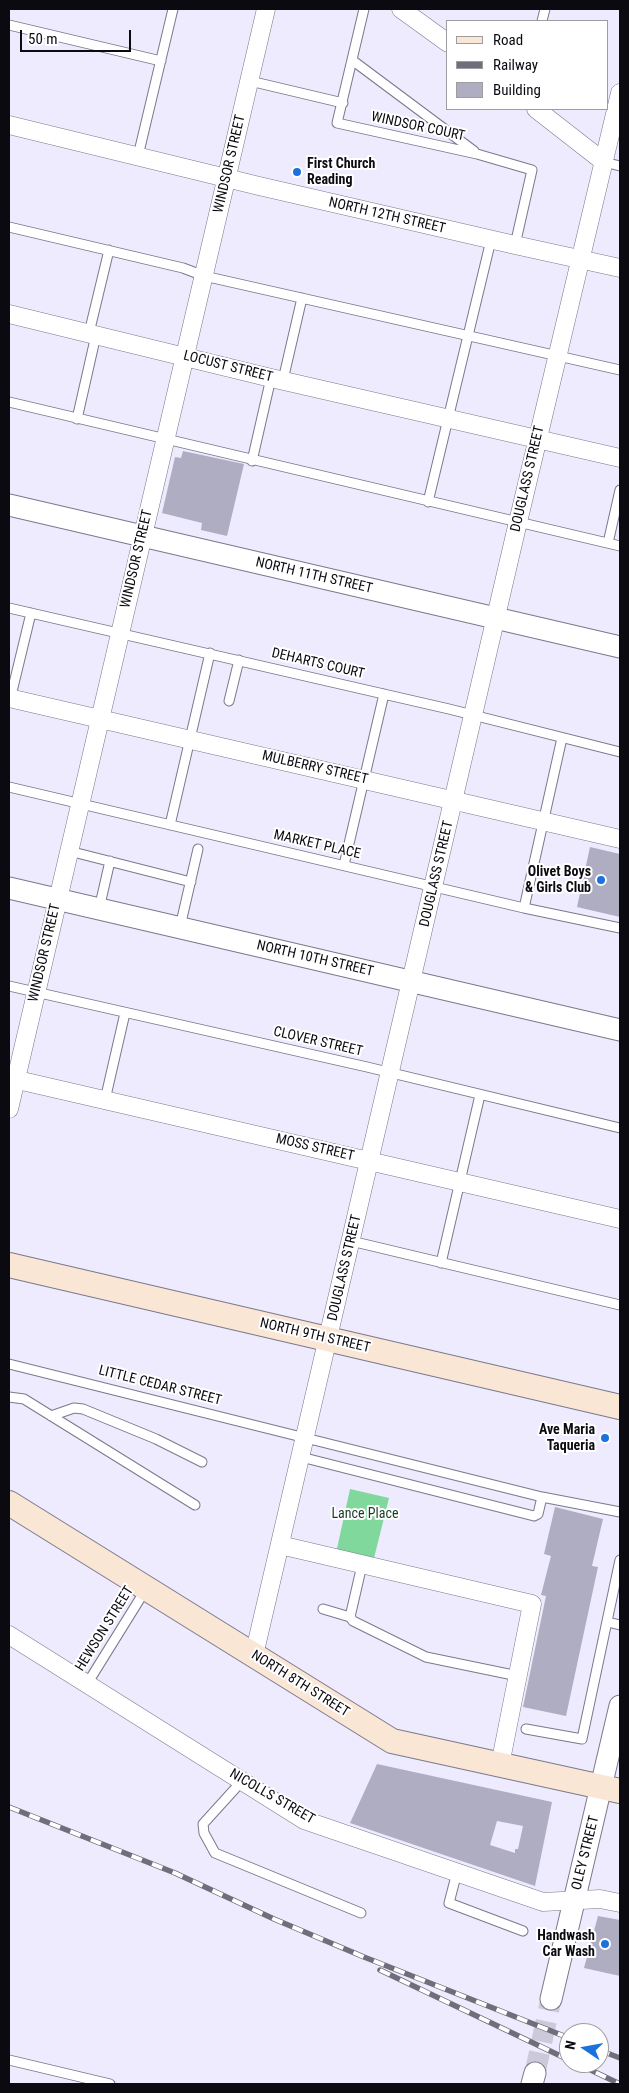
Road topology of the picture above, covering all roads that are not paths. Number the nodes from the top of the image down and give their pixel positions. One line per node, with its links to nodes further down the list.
1 (173, 9): 8 (lane)
2 (266, 9): 9 (street, WINDSOR STREET)
3 (364, 9): 7 (lane, WINDSOR COURT)
4 (402, 9): 6 (street)
5 (9, 25): 8 (lane)
6 (446, 42)
7 (352, 60): 11 (lane, WINDSOR COURT); 14 (lane)
8 (161, 61): 15 (lane)
9 (250, 82): 11 (lane); 17 (street, WINDSOR STREET)
10 (620, 93): 16 (street, DOUGLASS STREET)
11 (343, 103): 14 (lane, WINDSOR COURT)
12 (537, 110): 16 (street)
13 (9, 125): 15 (street, NORTH 12TH STREET)
14 (477, 154): 20 (lane, WINDSOR COURT)
15 (138, 156): 17 (street, NORTH 12TH STREET)
16 (612, 164): 22 (street, DOUGLASS STREET)
17 (227, 178): 19 (street, NORTH 12TH STREET); 24 (street, WINDSOR STREET)
18 (9, 227): 21 (lane)
19 (491, 240): 20 (street, NORTH 12TH STREET); 28 (lane)
20 (515, 245): 22 (street, NORTH 12TH STREET)
21 (109, 250): 24 (lane); 27 (lane)
22 (581, 260): 23 (street, NORTH 12TH STREET); 29 (street, DOUGLASS STREET)
23 (620, 268)
24 (204, 276): 25 (lane); 30 (street, WINDSOR STREET)
25 (302, 298): 28 (lane); 32 (lane)
26 (9, 314): 27 (street, LOCUST STREET)
27 (93, 334): 30 (street, LOCUST STREET); 34 (lane)
28 (468, 336): 29 (lane); 35 (lane)
29 (558, 356): 31 (lane); 36 (street, DOUGLASS STREET)
30 (185, 357): 32 (street, LOCUST STREET); 37 (street, WINDSOR STREET)
31 (620, 370)
32 (277, 379): 35 (street, LOCUST STREET); 39 (lane)
33 (9, 402): 34 (lane)
34 (77, 419): 37 (lane)
35 (448, 419): 36 (street, LOCUST STREET); 41 (lane)
36 (538, 439): 38 (street, LOCUST STREET); 43 (street, DOUGLASS STREET)
37 (165, 440): 39 (lane); 44 (street, WINDSOR STREET)
38 (620, 458)
39 (252, 461): 41 (lane)
40 (620, 490): 45 (lane)
41 (428, 502): 43 (lane)
42 (9, 505): 44 (street, NORTH 11TH STREET)
43 (518, 522): 45 (lane); 49 (street, DOUGLASS STREET)
44 (142, 536): 49 (street, NORTH 11TH STREET); 50 (street, WINDSOR STREET)
45 (608, 543): 46 (lane)
46 (620, 546)
47 (9, 608): 48 (lane, DEHARTS COURT)
48 (30, 613): 50 (lane, DEHARTS COURT); 55 (lane)
49 (496, 618): 51 (street, NORTH 11TH STREET); 57 (street, DOUGLASS STREET)
50 (120, 633): 52 (lane, DEHARTS COURT); 58 (street, WINDSOR STREET)
51 (620, 648)
52 (210, 653): 53 (lane, DEHARTS COURT); 60 (lane)
53 (239, 660): 54 (lane, DEHARTS COURT); 56 (lane)
54 (384, 694): 57 (lane, DEHARTS COURT); 62 (lane)
55 (9, 701): 58 (street, MULBERRY STREET)
56 (229, 702)
57 (473, 716): 59 (lane, DEHARTS COURT); 64 (street, DOUGLASS STREET)
58 (100, 719): 60 (street, MULBERRY STREET); 65 (street, WINDSOR STREET)
59 (562, 738): 61 (lane, DEHARTS COURT); 66 (lane)
60 (190, 739): 62 (street, MULBERRY STREET); 67 (lane)
61 (620, 752)
62 (364, 779): 64 (street, MULBERRY STREET); 72 (lane)
63 (9, 787): 65 (lane, MARKET PLACE)
64 (454, 800): 66 (street, MULBERRY STREET); 74 (street, DOUGLASS STREET)
65 (80, 804): 67 (lane, MARKET PLACE); 70 (street, WINDSOR STREET)
66 (543, 821): 68 (street, MULBERRY STREET); 77 (lane)
67 (170, 825): 72 (lane, MARKET PLACE)
68 (620, 839)
69 (198, 849): 73 (lane)
70 (69, 851): 71 (lane); 76 (street, WINDSOR STREET)
71 (110, 861): 73 (lane); 78 (lane)
72 (344, 865): 74 (lane, MARKET PLACE)
73 (191, 882): 79 (lane)
74 (434, 886): 77 (lane, MARKET PLACE); 81 (street, DOUGLASS STREET)
75 (9, 888): 76 (street, NORTH 10TH STREET)
76 (58, 900): 78 (street, NORTH 10TH STREET); 83 (street, WINDSOR STREET)
77 (524, 908): 80 (lane, MARKET PLACE)
78 (99, 909): 79 (street, NORTH 10TH STREET)
79 (180, 928): 81 (street, NORTH 10TH STREET)
80 (620, 928)
81 (412, 981): 85 (street, NORTH 10TH STREET); 86 (street, DOUGLASS STREET)
82 (9, 986): 83 (lane, CLOVER STREET)
83 (36, 992): 84 (lane, CLOVER STREET); 87 (street, WINDSOR STREET)
84 (125, 1013): 86 (lane, CLOVER STREET); 89 (lane)
85 (620, 1030)
86 (391, 1073): 88 (lane, CLOVER STREET); 92 (street, DOUGLASS STREET)
87 (12, 1079): 89 (street, MOSS STREET); 90 (street, WINDSOR STREET)
88 (480, 1095): 91 (lane, CLOVER STREET); 93 (lane)
89 (105, 1100): 92 (street, MOSS STREET)
90 (9, 1109)
91 (620, 1128)
92 (370, 1160): 93 (street, MOSS STREET); 95 (street, DOUGLASS STREET)
93 (460, 1181): 94 (street, MOSS STREET); 96 (lane)
94 (620, 1219)
95 (351, 1242): 96 (lane); 99 (street, DOUGLASS STREET)
96 (441, 1263): 98 (lane)
97 (9, 1265): 99 (main road, NORTH 9TH STREET)
98 (620, 1305)
99 (329, 1339): 102 (main road, NORTH 9TH STREET); 104 (street, DOUGLASS STREET)
100 (9, 1364): 104 (lane, LITTLE CEDAR STREET)
101 (9, 1397): 103 (lane)
102 (620, 1407)
103 (51, 1416): 106 (lane); 109 (lane)
104 (305, 1436): 105 (street, DOUGLASS STREET); 107 (lane, LITTLE CEDAR STREET)
105 (301, 1457): 107 (lane); 111 (street, DOUGLASS STREET)
106 (202, 1462)
107 (542, 1496): 110 (lane, LITTLE CEDAR STREET)
108 (9, 1503): 114 (main road, NORTH 8TH STREET)
109 (195, 1505)
110 (620, 1512)
111 (280, 1545): 113 (street); 120 (street, DOUGLASS STREET)
112 (620, 1560): 117 (lane)
113 (362, 1565): 116 (lane); 121 (street)
114 (146, 1588): 120 (main road, NORTH 8TH STREET); 122 (lane, HEWSON STREET)
115 (323, 1609): 116 (lane)
116 (350, 1616): 121 (lane)
117 (608, 1622): 118 (lane); 124 (lane)
118 (620, 1625)
119 (9, 1635): 122 (street, NICOLLS STREET)
120 (254, 1655): 125 (main road, NORTH 8TH STREET)
121 (518, 1676): 125 (street)
122 (86, 1684): 126 (street, NICOLLS STREET)
123 (620, 1706): 127 (street, OLEY STREET)
124 (526, 1729)
125 (500, 1765): 127 (main road, NORTH 8TH STREET)
126 (242, 1781): 128 (street, NICOLLS STREET); 131 (lane)
127 (611, 1789): 129 (street, OLEY STREET)
128 (457, 1872): 129 (street, NICOLLS STREET); 132 (lane)
129 (574, 1900): 130 (street, NICOLLS STREET); 133 (street, OLEY STREET)
130 (620, 1904)
131 (361, 1913)
132 (523, 1931)
133 (550, 2000)
134 (9, 2060): 135 (lane)
135 (110, 2084)

